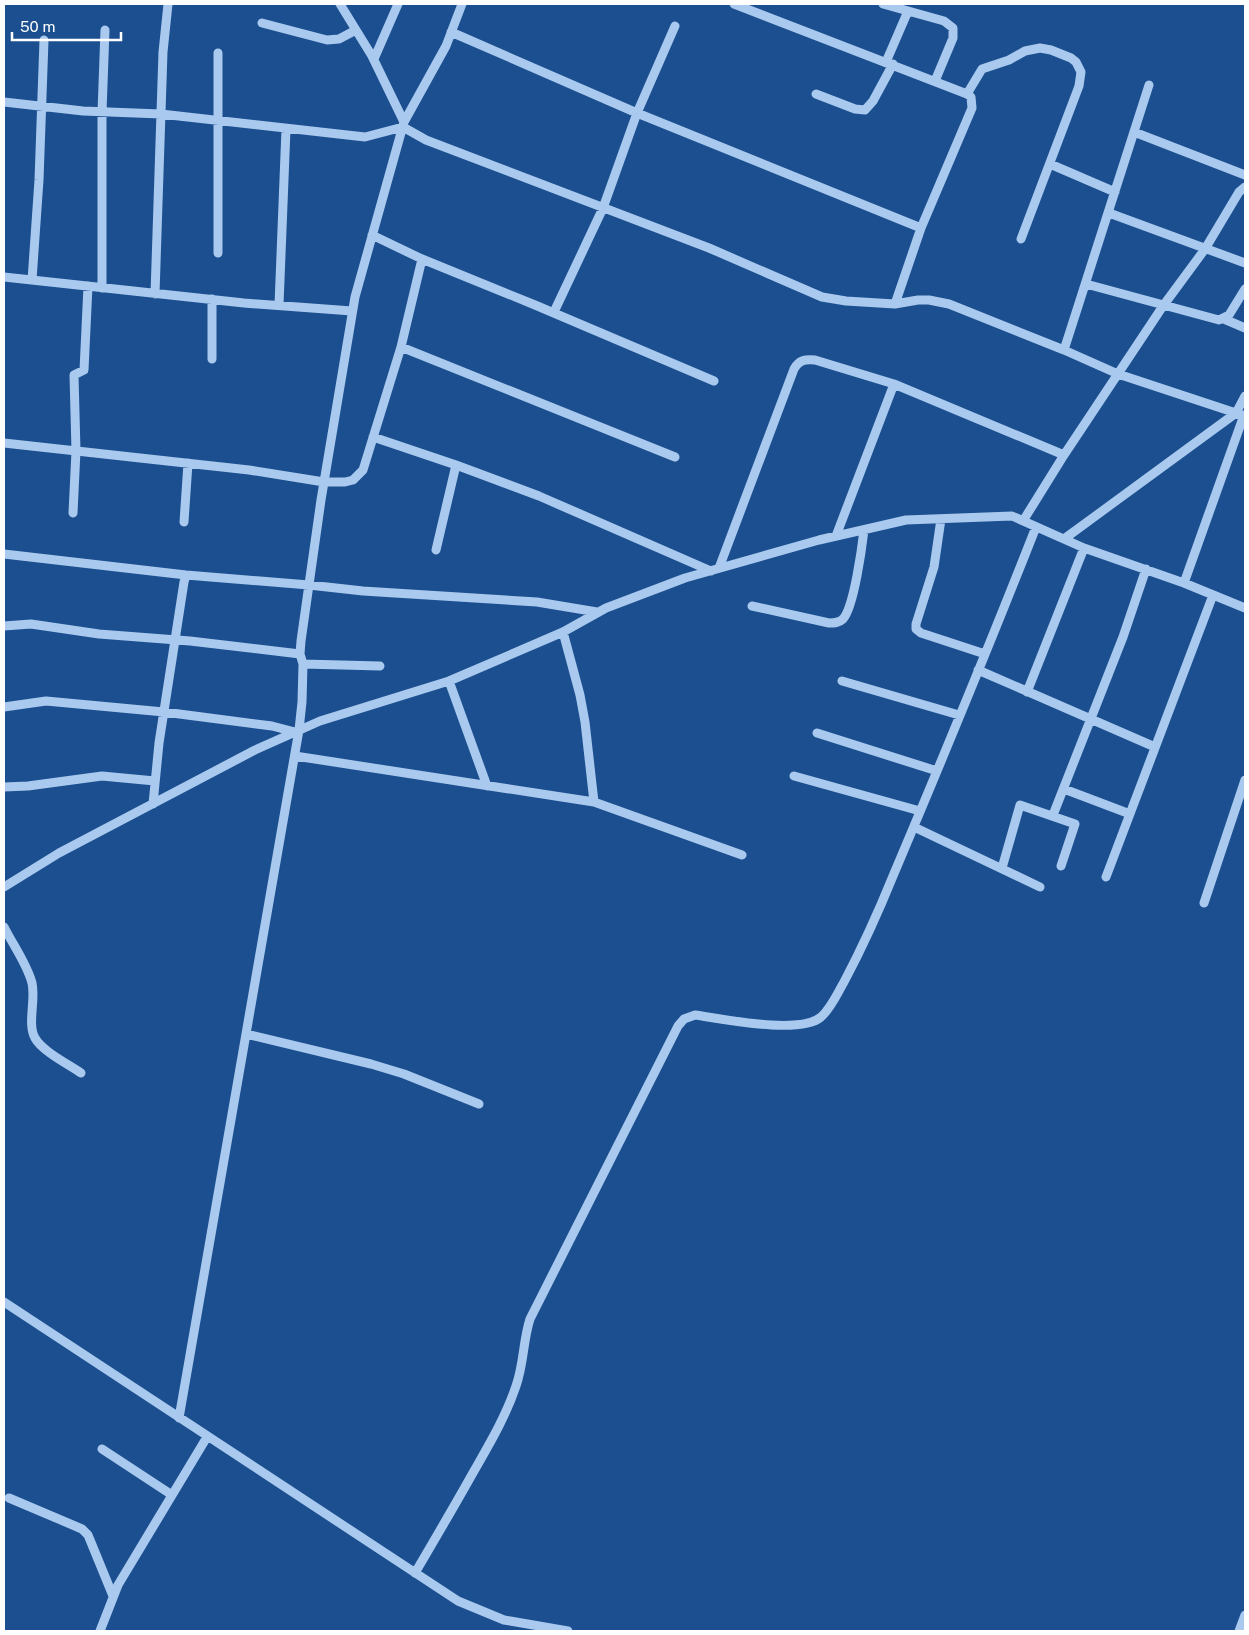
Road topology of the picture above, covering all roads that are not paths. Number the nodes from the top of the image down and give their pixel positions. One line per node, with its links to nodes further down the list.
1 (168, 4): 25 (street)
2 (340, 4): 11 (street)
3 (398, 4): 15 (street)
4 (462, 4): 12 (street)
5 (734, 4): 16 (street)
6 (883, 4): 7 (street)
7 (908, 11): 16 (street); 17 (street)
8 (262, 23): 11 (street)
9 (675, 26): 24 (street)
10 (105, 30): 23 (street)
11 (356, 30): 15 (street)
12 (451, 32): 24 (street); 27 (street)
13 (44, 40): 22 (street)
14 (218, 53): 26 (street)
15 (374, 59): 27 (street)
16 (890, 63): 17 (street); 19 (street)
17 (935, 81): 20 (street)
18 (1149, 85): 29 (street)
19 (816, 94)
20 (967, 94): 30 (street); 36 (street)
21 (4, 102): 22 (street)
22 (42, 107): 23 (street); 44 (street)
23 (102, 112): 25 (street); 47 (street)
24 (637, 113): 34 (street); 36 (street)
25 (161, 114): 26 (street); 49 (street)
26 (219, 121): 28 (street); 40 (street)
27 (404, 125): 28 (street); 34 (street); 37 (street)
28 (286, 129): 52 (street)
29 (1134, 132): 31 (street); 33 (street)
30 (1050, 164): 33 (street); 38 (street)
31 (1245, 175)
32 (1245, 187): 39 (street)
33 (1115, 192): 35 (street)
34 (603, 208): 51 (street); 55 (street)
35 (1109, 213): 39 (street); 45 (street)
36 (920, 228): 51 (street)
37 (372, 235): 41 (street); 54 (street)
38 (1021, 239)
39 (1205, 249): 42 (street); 53 (street)
40 (218, 252)
41 (422, 259): 55 (street); 58 (street)
42 (1245, 263)
43 (4, 277): 44 (street)
44 (32, 280): 46 (street)
45 (1086, 284): 53 (street); 59 (street)
46 (88, 286): 47 (street); 68 (street)
47 (102, 288): 49 (street)
48 (1245, 289): 56 (street)
49 (155, 294): 50 (street)
50 (212, 300): 52 (street); 60 (street)
51 (895, 304): 59 (street)
52 (279, 305): 54 (street)
53 (1163, 306): 56 (street); 61 (street)
54 (352, 311): 73 (street)
55 (554, 312): 62 (street)
56 (1224, 319): 57 (street)
57 (1245, 328)
58 (401, 347): 66 (street); 70 (street)
59 (1064, 350): 61 (street)
60 (212, 358)
61 (1118, 374): 65 (street); 69 (street)
62 (714, 381)
63 (894, 384): 69 (street); 80 (street); 85 (street)
64 (1245, 396): 65 (street)
65 (1242, 415): 81 (street); 88 (street)
66 (373, 437): 72 (street); 73 (street)
67 (4, 443): 68 (street)
68 (76, 451): 71 (street); 74 (street)
69 (1064, 455): 76 (street)
70 (675, 457)
71 (188, 463): 73 (street); 77 (street)
72 (456, 464): 83 (street); 85 (street)
73 (324, 482): 89 (street)
74 (73, 513)
75 (941, 519): 76 (street); 79 (street); 98 (street)
76 (1023, 521): 78 (street)
77 (184, 522)
78 (1036, 527): 81 (street); 98 (street)
79 (864, 530): 80 (street); 91 (street)
80 (836, 536): 85 (street)
81 (1064, 539): 82 (street)
82 (1084, 548): 86 (street); 104 (street)
83 (436, 550)
84 (4, 554): 87 (street)
85 (715, 569): 93 (street)
86 (1146, 569): 88 (street); 108 (street)
87 (186, 575): 89 (street); 96 (street)
88 (1184, 583): 90 (street)
89 (309, 585): 93 (street); 97 (street)
90 (1213, 595): 92 (street); 111 (street)
91 (752, 606)
92 (1245, 608)
93 (597, 612): 95 (street)
94 (4, 626): 96 (street)
95 (563, 632): 102 (street); 121 (street)
96 (176, 640): 97 (street); 106 (street)
97 (300, 654): 99 (street)
98 (985, 654): 101 (street)
99 (303, 664): 100 (street); 109 (street)
100 (380, 666)
101 (978, 670): 104 (street); 107 (street)
102 (449, 681): 109 (street); 117 (street)
103 (842, 681): 107 (street)
104 (1027, 692): 108 (street)
105 (4, 707): 106 (street)
106 (164, 712): 109 (street); 116 (street)
107 (959, 715): 113 (street)
108 (1092, 720): 111 (street); 119 (street)
109 (297, 731): 112 (street); 122 (street)
110 (817, 734): 113 (street)
111 (1155, 746): 124 (street)
112 (295, 756): 117 (street); 135 (street)
113 (937, 772): 123 (street)
114 (794, 776): 123 (street)
115 (1245, 780): 120 (street)
116 (155, 781): 118 (street); 122 (street)
117 (486, 786): 121 (street)
118 (4, 787)
119 (1064, 789): 124 (street); 125 (street)
120 (1243, 793): 133 (street)
121 (594, 802): 127 (street)
122 (153, 804): 131 (street)
123 (920, 811): 126 (street)
124 (1130, 814): 130 (street)
125 (1053, 815): 128 (street); 129 (street)
126 (914, 827): 129 (street); 144 (street)
127 (742, 856)
128 (1061, 866)
129 (1002, 868): 132 (street)
130 (1106, 876)
131 (4, 887)
132 (1040, 887)
133 (1204, 903)
134 (4, 927): 136 (street)
135 (246, 1034): 137 (street); 139 (street)
136 (81, 1073)
137 (479, 1104)
138 (4, 1302): 139 (street)
139 (179, 1418): 140 (street)
140 (207, 1437): 142 (street); 144 (street)
141 (102, 1450): 142 (street)
142 (172, 1495): 145 (street)
143 (8, 1498): 145 (street)
144 (415, 1573): 148 (street)
145 (114, 1596): 147 (street)
146 (1245, 1615): 149 (street)
147 (100, 1631)
148 (568, 1631)
149 (1239, 1631)

